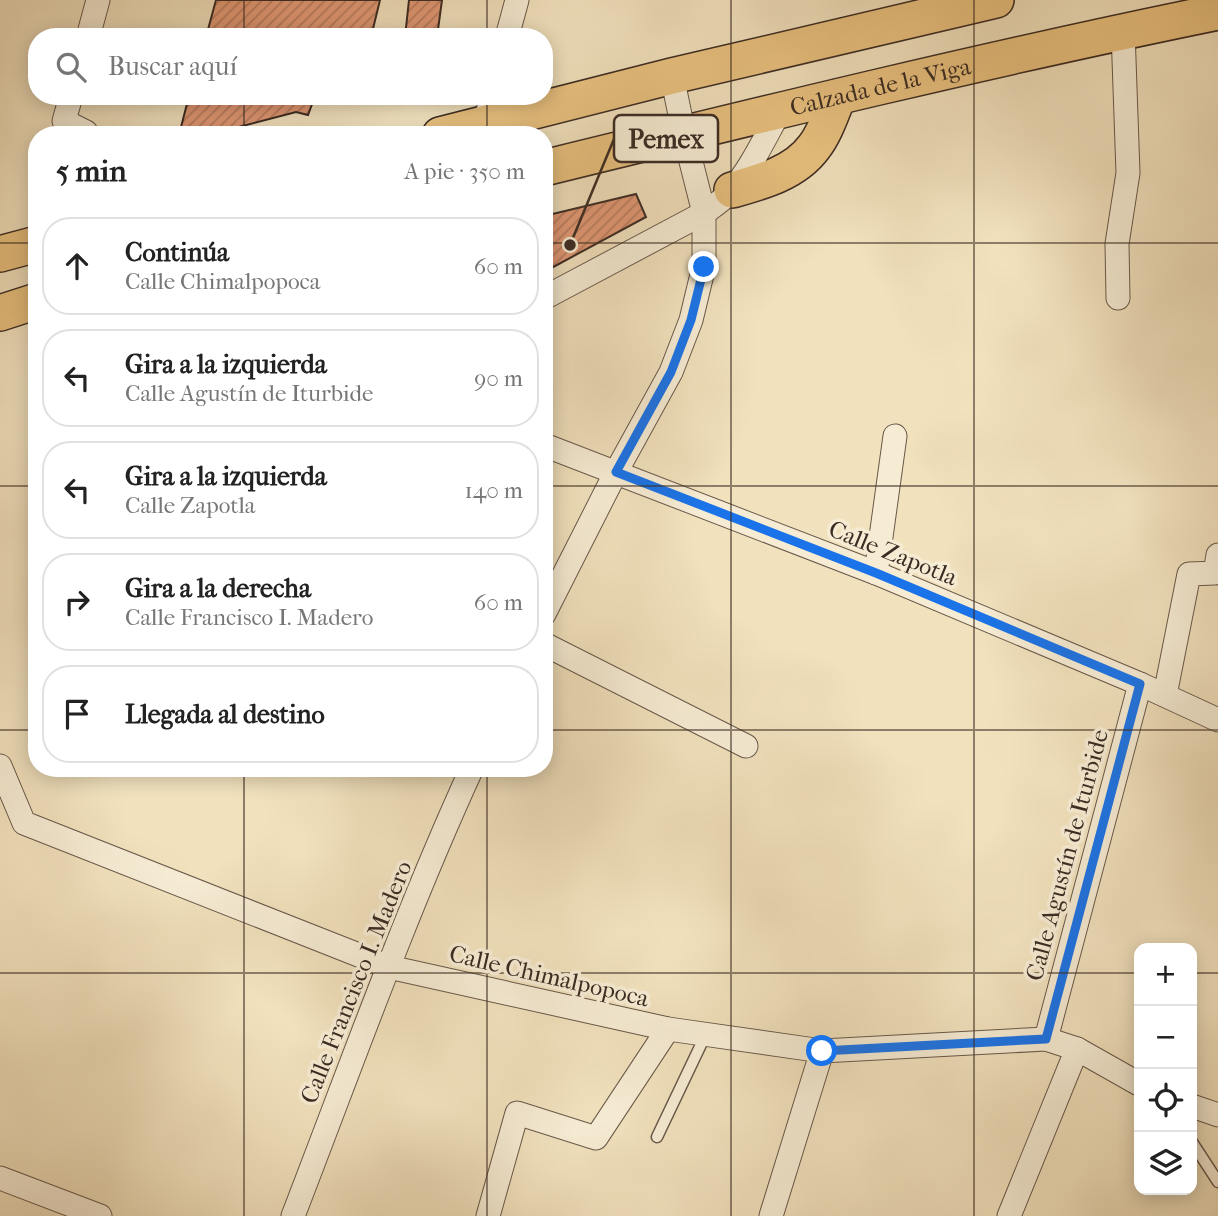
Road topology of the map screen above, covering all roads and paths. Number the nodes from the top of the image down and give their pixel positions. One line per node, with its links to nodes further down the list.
1 (98, 0): 5 (street)
2 (516, 0): 6 (street)
3 (996, 0): 8 (main road)
4 (1218, 12): 7 (main road, Calzada de la Viga)
5 (90, 28)
6 (509, 28)
7 (1123, 32): 10 (main road, Calzada de la Viga); 24 (street)
8 (672, 76): 9 (main road); 17 (street)
9 (553, 97)
10 (838, 97): 14 (main road, Calzada de la Viga); 19 (main road)
11 (68, 105): 15 (street)
12 (510, 105): 13 (main road)
13 (488, 109): 16 (main road)
14 (780, 111): 17 (main road, Calzada de la Viga); 19 (street)
15 (74, 126)
16 (457, 126)
17 (684, 134): 18 (main road, Calzada de la Viga); 20 (street)
18 (553, 166)
19 (732, 190): 20 (street)
20 (705, 213): 23 (street); 29 (street)
21 (28, 246): 22 (main road)
22 (0, 254)
23 (553, 293)
24 (1118, 299)
25 (28, 304): 26 (main road)
26 (0, 313)
27 (895, 436): 31 (street)
28 (553, 448): 29 (street, Calle Zapotla)
29 (616, 472): 31 (street, Calle Zapotla); 32 (street)
30 (1218, 555): 35 (street)
31 (876, 573): 34 (street, Calle Zapotla)
32 (553, 596)
33 (553, 649): 37 (street)
34 (1140, 684): 35 (street, Calle Zapotla); 43 (street, Calle Agustín de Iturbide)
35 (1165, 695): 36 (street, Calle Zapotla)
36 (1218, 720)
37 (746, 746)
38 (0, 766): 40 (street, Calle Chimalpopoca)
39 (468, 777): 40 (street, Calle Francisco I. Madero)
40 (389, 967): 41 (street, Calle Chimalpopoca); 54 (street, Calle Francisco I. Madero)
41 (668, 1029): 42 (street, Calle Chimalpopoca); 55 (street)
42 (706, 1034): 45 (street, Calle Chimalpopoca); 49 (lane)
43 (1046, 1039): 44 (street, Calle Chimalpopoca); 45 (street, Calle Chimalpopoca)
44 (1077, 1049): 46 (street, Calle Chimalpopoca); 57 (street)
45 (822, 1051): 56 (street)
46 (1134, 1081)
47 (1197, 1108): 48 (street)
48 (1218, 1115)
49 (657, 1137)
50 (1197, 1150): 52 (lane)
51 (0, 1178): 53 (street)
52 (1218, 1182)
53 (100, 1216)
54 (293, 1216)
55 (488, 1216)
56 (771, 1216)
57 (1009, 1216)

